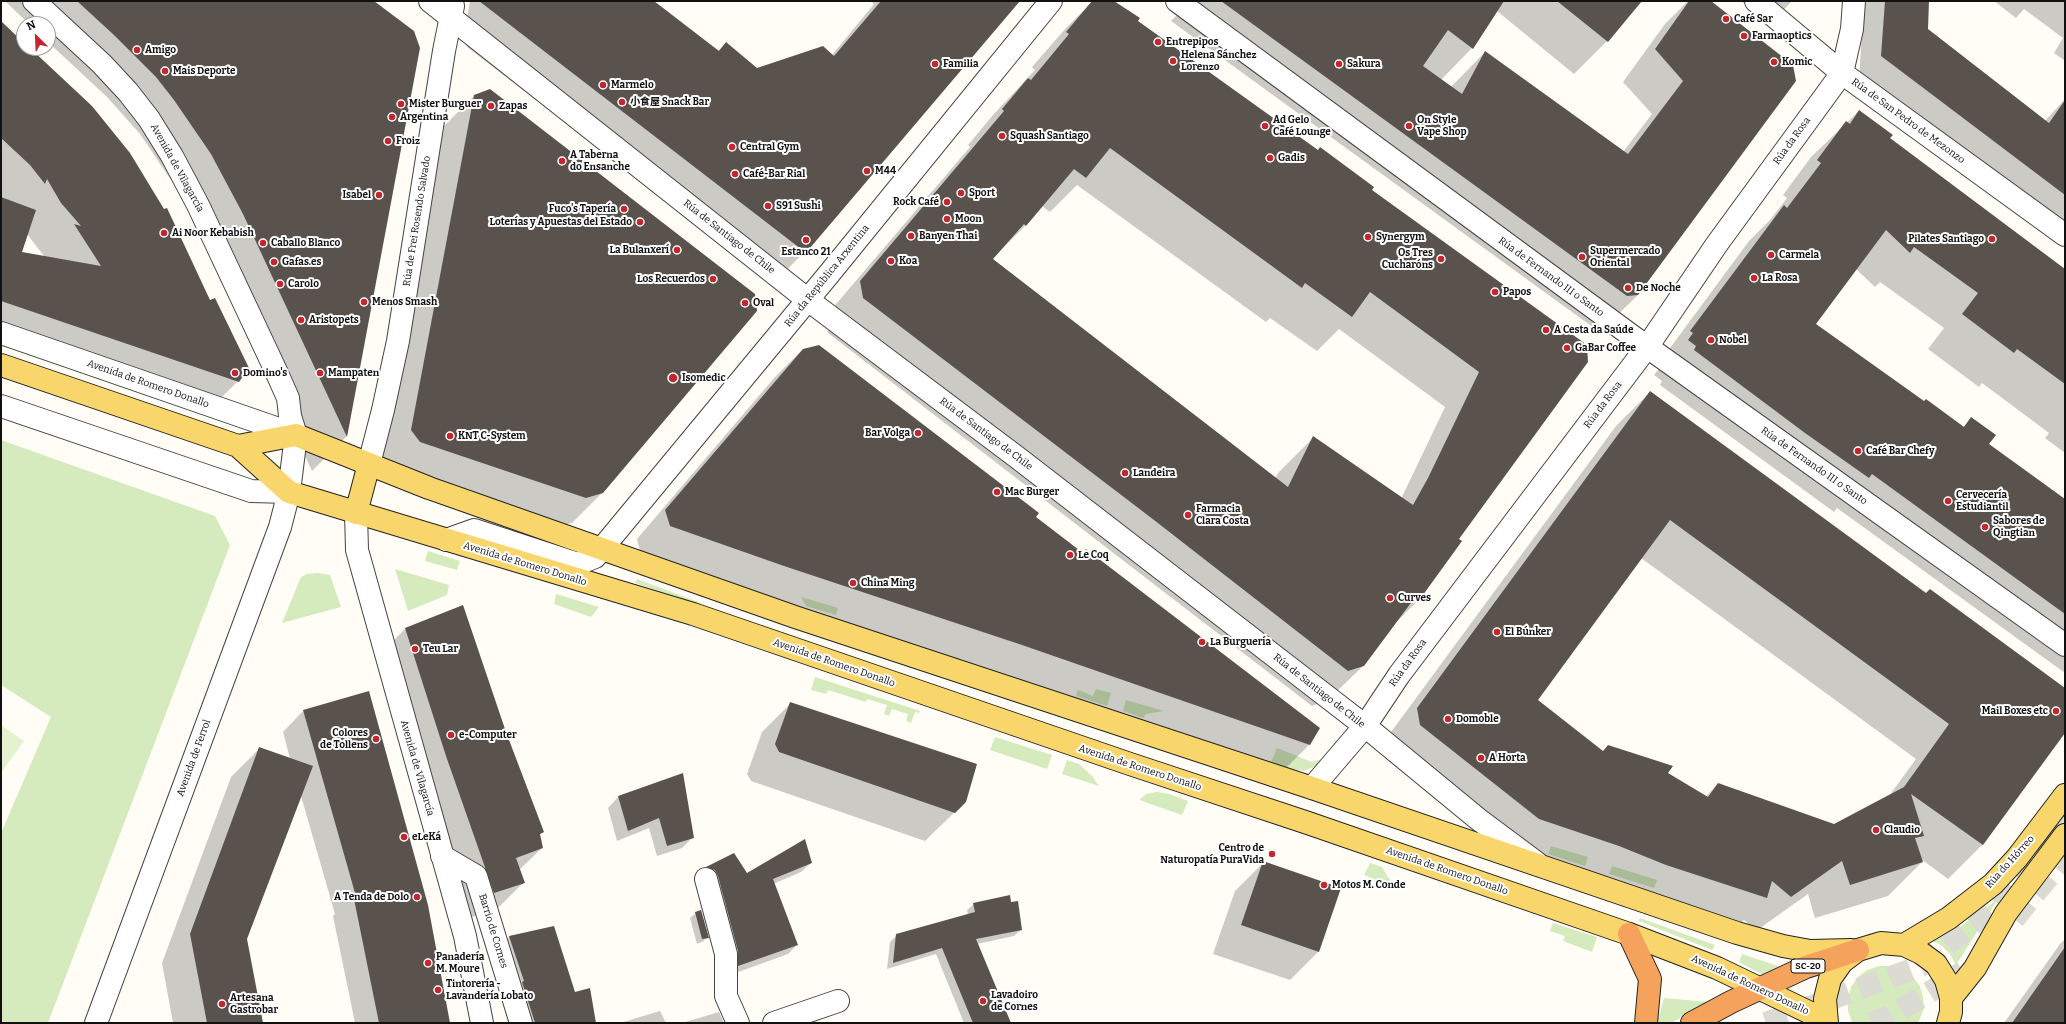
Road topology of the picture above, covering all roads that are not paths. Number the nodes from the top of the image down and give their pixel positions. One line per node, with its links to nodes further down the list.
1 (34, 1): 15 (street, Avenida de Vilagarcía)
2 (430, 1): 7 (street, Rúa de Santiago de Chile)
3 (1052, 1): 10 (street, Rúa da República Arxentina)
4 (1178, 1): 12 (street, Rúa de Fernando III o Santo)
5 (1756, 1): 8 (street, Rúa de San Pedro de Mezonzo)
6 (1854, 1): 8 (street, Rúa da Rosa)
7 (453, 9): 10 (street, Rúa de Santiago de Chile); 17 (street, Rúa de Frei Rosendo Salvado)
8 (1842, 73): 9 (street, Rúa de San Pedro de Mezonzo); 12 (street, Rúa da Rosa)
9 (2065, 235)
10 (808, 300): 21 (street, Rúa da República Arxentina); 23 (street, Rúa de Santiago de Chile)
11 (1, 333): 15 (street, Avenida de Romero Donallo)
12 (1647, 347): 22 (street, Rúa de Fernando III o Santo); 23 (street, Rúa da Rosa)
13 (1, 364): 16 (main road, Avenida de Romero Donallo)
14 (1, 406): 18 (street, Avenida de Romero Donallo)
15 (296, 435): 16 (main road, Avenida de Romero Donallo); 17 (main road, Avenida de Romero Donallo); 18 (street, Avenida de Ferrol)
16 (238, 446): 18 (main road, Avenida de Romero Donallo)
17 (369, 464): 19 (main road); 21 (main road, Avenida de Romero Donallo)
18 (289, 492): 19 (main road, Avenida de Romero Donallo); 37 (street, Avenida de Ferrol)
19 (356, 513): 20 (main road, Avenida de Romero Donallo); 27 (street, Avenida de Vilagarcía)
20 (446, 540): 21 (street, Avenida de Romero Donallo); 30 (main road, Avenida de Romero Donallo)
21 (600, 550): 24 (main road, Avenida de Romero Donallo)
22 (2065, 645)
23 (1365, 726): 24 (street, Rúa da Rosa); 28 (street, Rúa de Santiago de Chile)
24 (1312, 788): 28 (main road, Avenida de Romero Donallo)
25 (2065, 795): 31 (main road, Rúa do Hórreo)
26 (2065, 835): 34 (main road)
27 (442, 856): 38 (street, Avenida de Vilagarcía); 39 (street, Barrio de Cornes)
28 (1543, 868): 32 (main road, Avenida de Romero Donallo)
29 (706, 879): 40 (street)
30 (1629, 934): 33 (main road, Avenida de Romero Donallo); 42 (highway)
31 (1904, 945): 32 (main road, SC-20); 34 (main road, SC-20)
32 (1858, 950): 33 (highway, SC-20); 36 (main road, SC-20)
33 (1760, 989): 36 (main road, Avenida de Romero Donallo); 43 (highway, SC-20)
34 (1951, 998): 44 (main road, SC-20)
35 (838, 1001): 41 (street)
36 (1826, 1021)
37 (96, 1023)
38 (482, 1023)
39 (521, 1023)
40 (738, 1023)
41 (774, 1023)
42 (1646, 1023)
43 (1692, 1023)
44 (1948, 1023)

